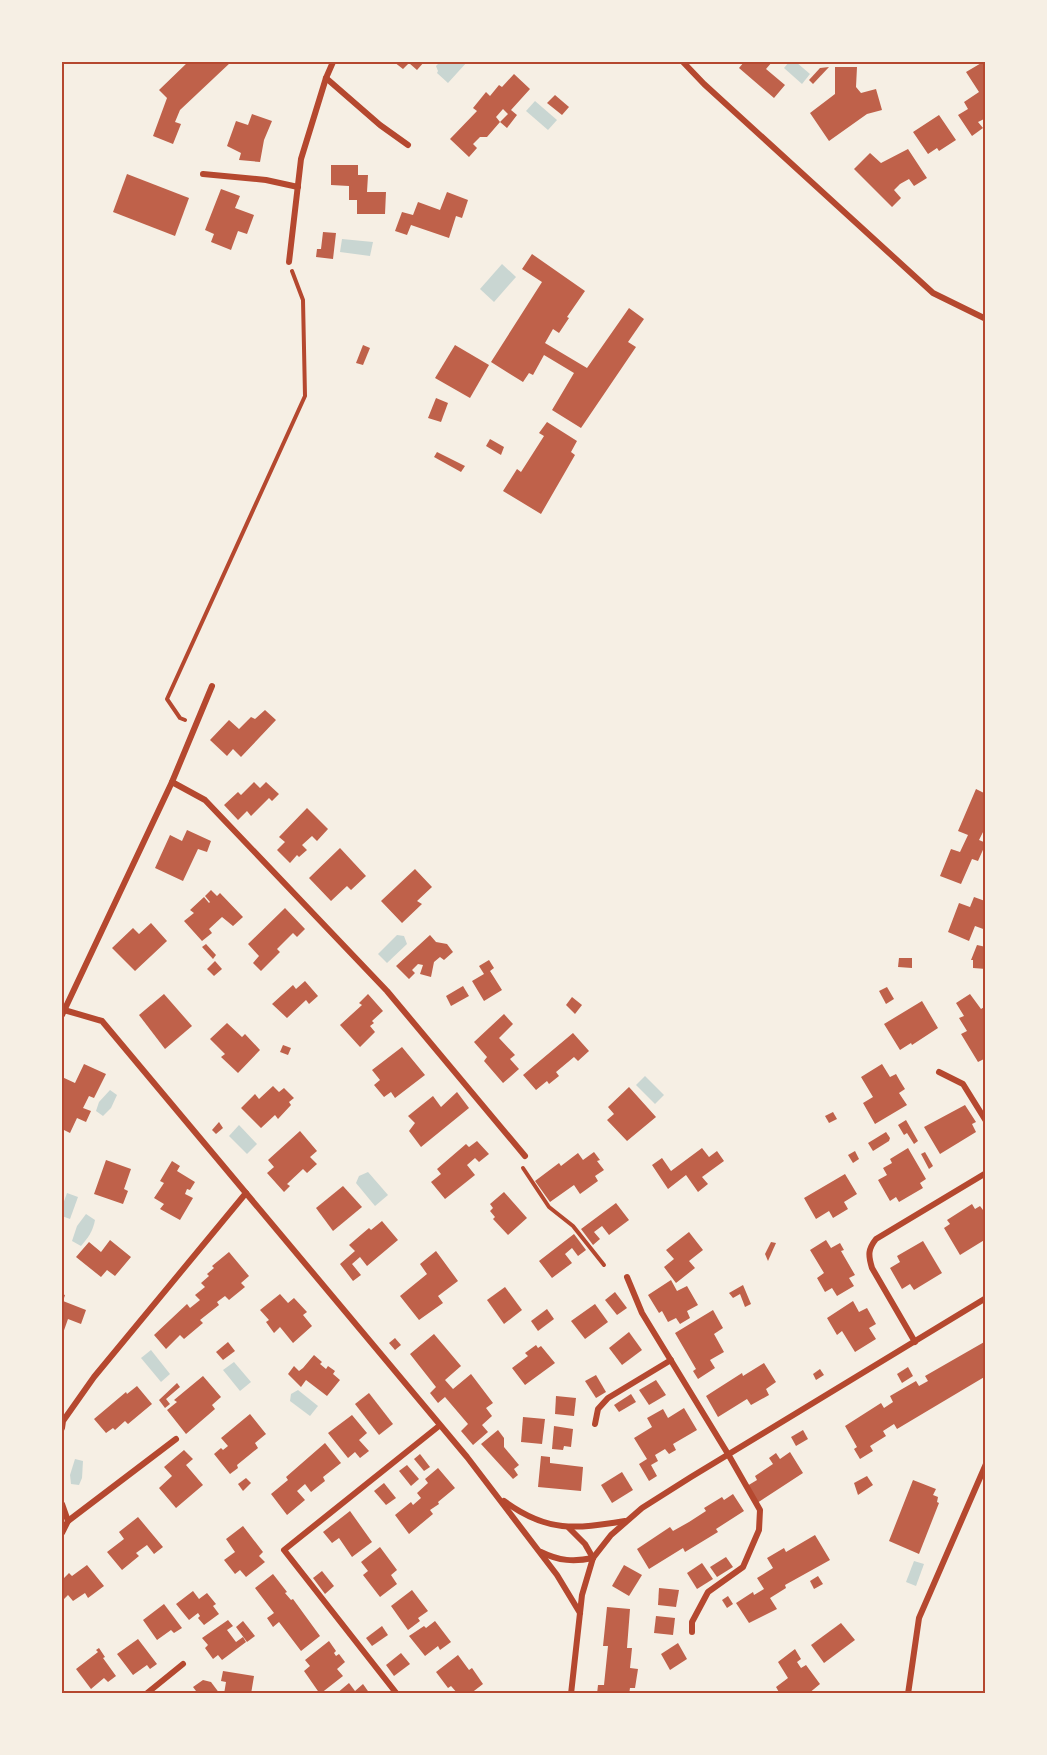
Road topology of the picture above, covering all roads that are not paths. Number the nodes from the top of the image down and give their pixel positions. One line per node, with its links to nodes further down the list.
1 (333, 62): 3 (street)
2 (683, 62): 8 (street)
3 (326, 78): 4 (street); 6 (street)
4 (408, 145)
5 (203, 174): 6 (street)
6 (298, 187): 7 (street)
7 (289, 262)
8 (986, 319)
9 (212, 686): 10 (street)
10 (172, 782): 11 (street); 14 (street)
11 (63, 1013): 16 (street)
12 (939, 1072): 13 (street)
13 (986, 1121)
14 (525, 1156)
15 (986, 1173): 19 (street)
16 (246, 1193): 22 (street); 23 (street)
17 (627, 1277): 20 (street)
18 (986, 1298): 19 (street)
19 (915, 1342): 25 (street)
20 (671, 1360): 21 (street); 25 (street)
21 (595, 1424)
22 (439, 1426): 27 (street); 39 (street)
23 (62, 1428)
24 (176, 1439): 29 (street)
25 (728, 1454): 30 (street); 36 (street)
26 (986, 1464): 41 (street)
27 (499, 1498): 31 (street); 33 (street)
28 (62, 1504): 29 (street)
29 (68, 1521): 32 (street)
30 (627, 1521): 31 (street); 34 (street)
31 (569, 1528): 34 (street)
32 (62, 1533)
33 (539, 1551): 34 (street); 35 (street)
34 (593, 1558): 35 (street)
35 (580, 1613): 40 (street)
36 (693, 1632)
37 (183, 1664): 38 (street)
38 (147, 1693)
39 (397, 1694)
40 (570, 1694)
41 (908, 1694)

